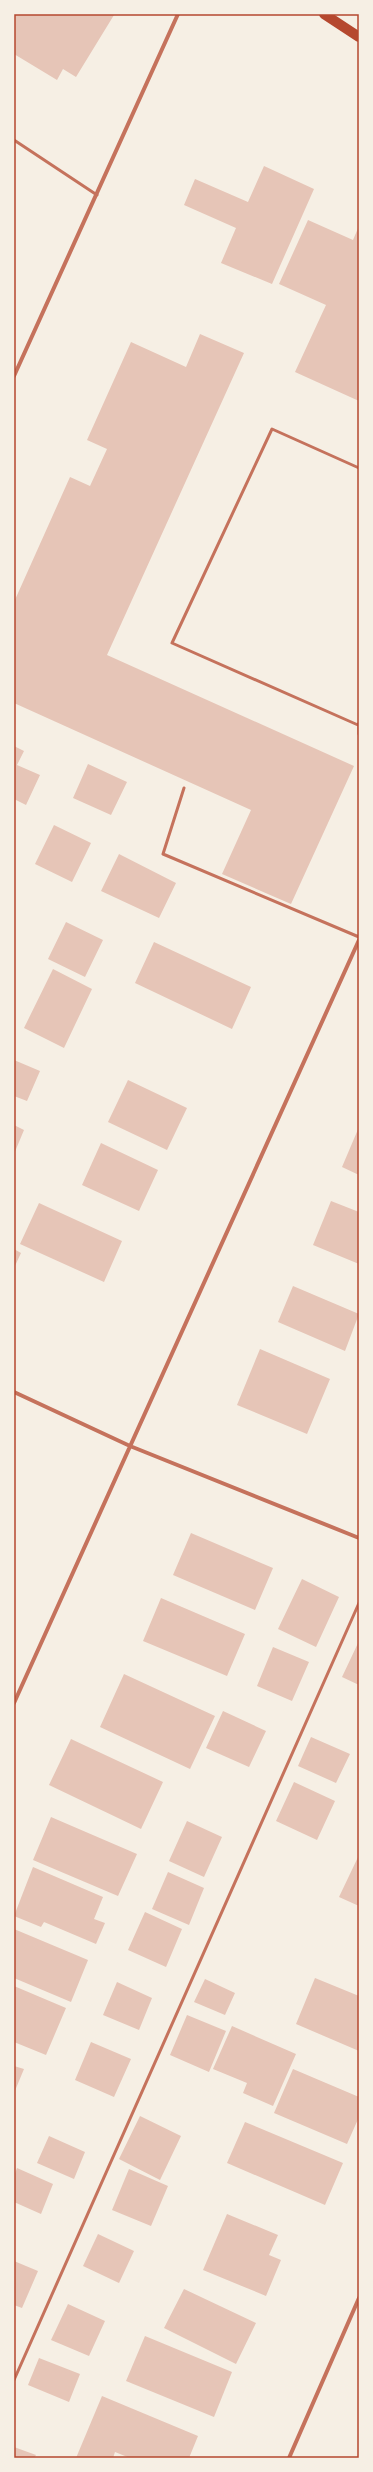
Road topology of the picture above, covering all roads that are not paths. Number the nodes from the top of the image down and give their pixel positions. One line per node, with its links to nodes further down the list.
1 (178, 14): 5 (street)
2 (324, 14): 3 (main road)
3 (359, 37)
4 (14, 140): 5 (lane)
5 (97, 195): 6 (street)
6 (14, 376)
7 (359, 468): 8 (lane)
8 (358, 724): 9 (lane)
9 (359, 734)
10 (184, 788): 11 (lane)
11 (359, 937)
12 (359, 940): 14 (street)
13 (14, 1392): 14 (street)
14 (130, 1446): 15 (street); 17 (street)
15 (359, 1538)
16 (359, 1603): 19 (lane)
17 (14, 1703)
18 (359, 2298): 20 (street)
19 (14, 2380)
20 (289, 2458)

